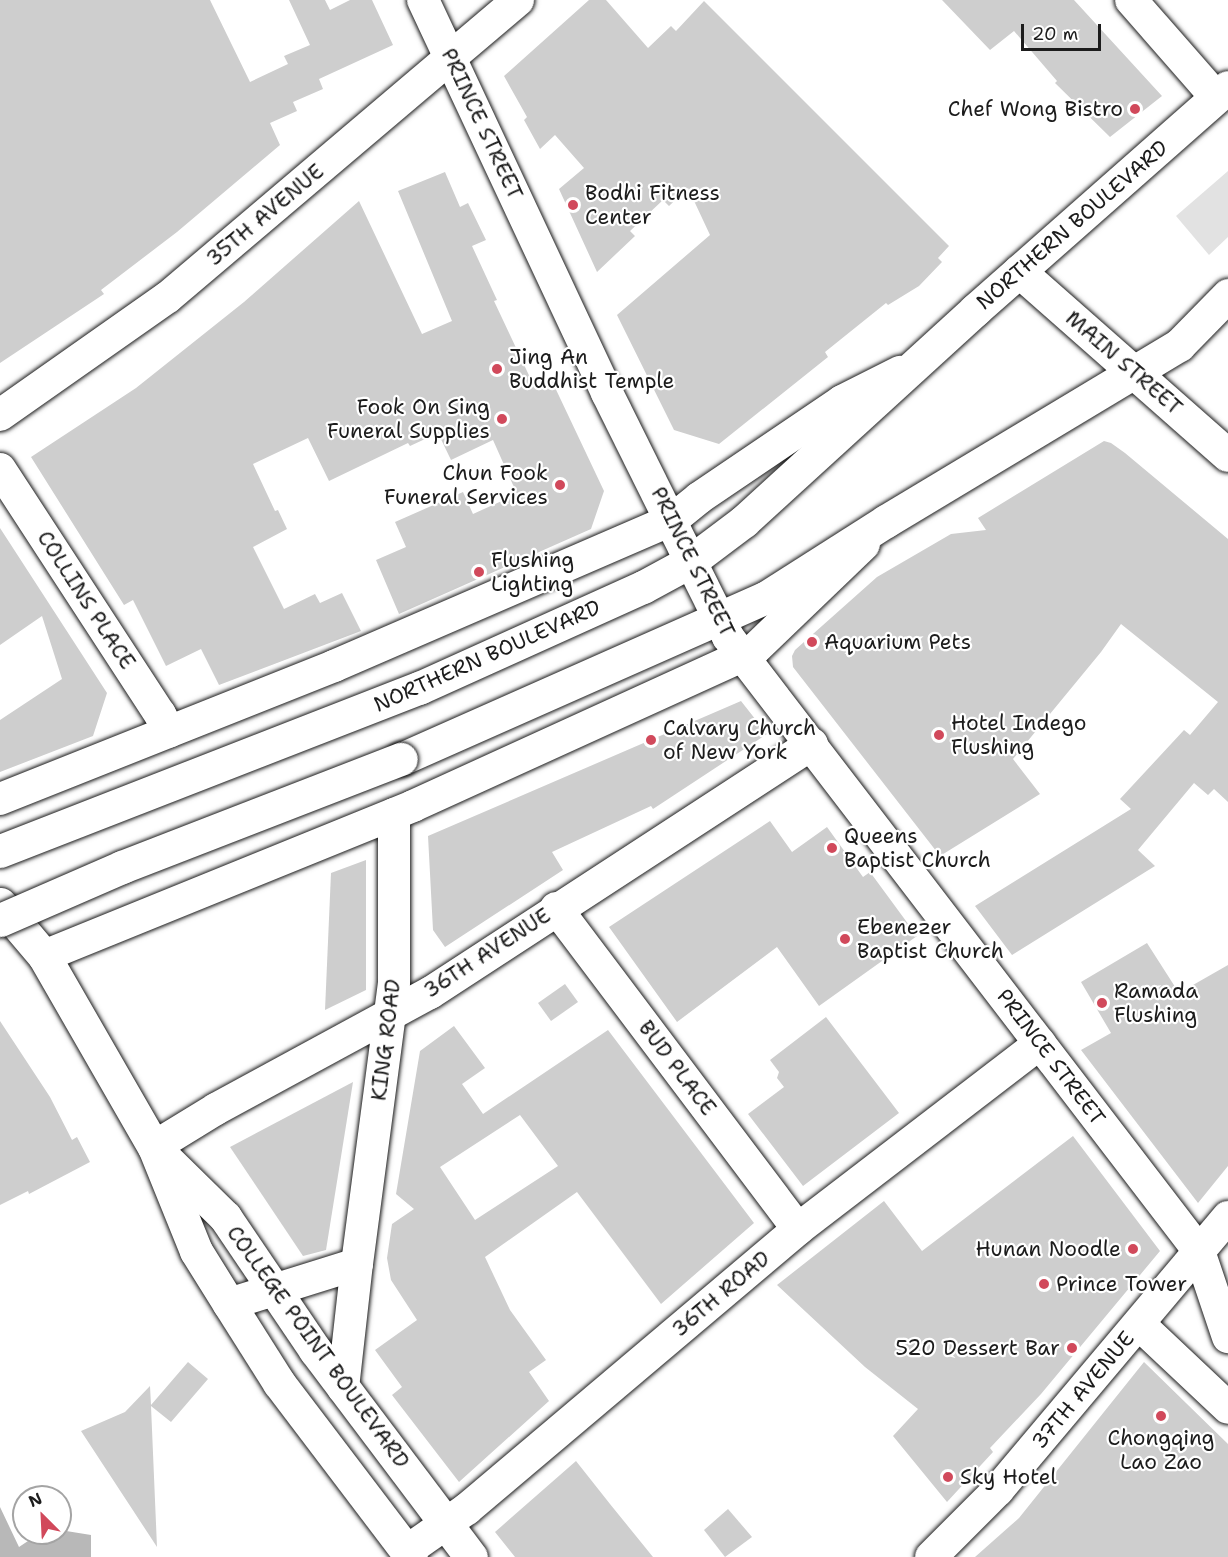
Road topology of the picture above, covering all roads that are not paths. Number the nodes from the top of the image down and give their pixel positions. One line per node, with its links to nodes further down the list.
1 (423, 0): 4 (street, PRINCE STREET)
2 (518, 0): 4 (street, 35TH AVENUE)
3 (1131, 0): 5 (street)
4 (451, 58): 10 (street, 35TH AVENUE); 13 (street, PRINCE STREET)
5 (1222, 92): 6 (main road, NORTHERN BOULEVARD)
6 (1019, 271): 8 (main road, NORTHERN BOULEVARD); 9 (main road, MAIN STREET)
7 (1228, 295): 9 (main road)
8 (917, 364): 13 (street, NORTHERN BOULEVARD); 15 (main road, NORTHERN BOULEVARD)
9 (1132, 371): 11 (main road, MAIN STREET); 14 (main road)
10 (0, 415)
11 (1228, 455)
12 (0, 469): 18 (street, COLLINS PLACE)
13 (672, 520): 15 (street, PRINCE STREET); 18 (street, NORTHERN BOULEVARD)
14 (886, 521): 16 (main road); 17 (street)
15 (691, 561): 16 (street, PRINCE STREET); 22 (main road, NORTHERN BOULEVARD)
16 (720, 621): 17 (street, PRINCE STREET); 25 (main road, bridge)
17 (742, 656): 19 (street, PRINCE STREET); 21 (street)
18 (169, 732): 20 (street, NORTHERN BOULEVARD)
19 (812, 744): 24 (street, 36TH AVENUE); 28 (street, PRINCE STREET)
20 (0, 800)
21 (393, 814): 26 (street); 27 (street, KING ROAD)
22 (0, 851)
23 (0, 904): 26 (main road, COLLEGE POINT BOULEVARD)
24 (556, 908): 27 (street, 36TH AVENUE); 31 (street, BUD PLACE)
25 (0, 920)
26 (44, 956): 29 (main road, COLLEGE POINT BOULEVARD)
27 (391, 1012): 29 (street, 36TH AVENUE); 33 (street, KING ROAD)
28 (1040, 1043): 31 (street, 36TH ROAD); 32 (street, PRINCE STREET)
29 (154, 1147): 34 (main road, COLLEGE POINT BOULEVARD); 35 (main road, COLLEGE POINT BOULEVARD)
30 (1228, 1217): 32 (street, 37TH AVENUE)
31 (798, 1228): 40 (street, 36TH ROAD)
32 (1199, 1251): 36 (street, 37TH AVENUE); 37 (street, PRINCE STREET)
33 (357, 1264): 34 (street); 38 (street, KING ROAD)
34 (274, 1290): 35 (street); 38 (main road, COLLEGE POINT BOULEVARD)
35 (229, 1304): 41 (main road, COLLEGE POINT BOULEVARD)
36 (1139, 1324): 39 (street); 43 (street, 37TH AVENUE)
37 (1228, 1337)
38 (344, 1388): 40 (main road, COLLEGE POINT BOULEVARD)
39 (1228, 1408)
40 (446, 1524): 41 (street, 36TH ROAD); 42 (main road, COLLEGE POINT BOULEVARD)
41 (409, 1554)
42 (471, 1557)
43 (932, 1557)

